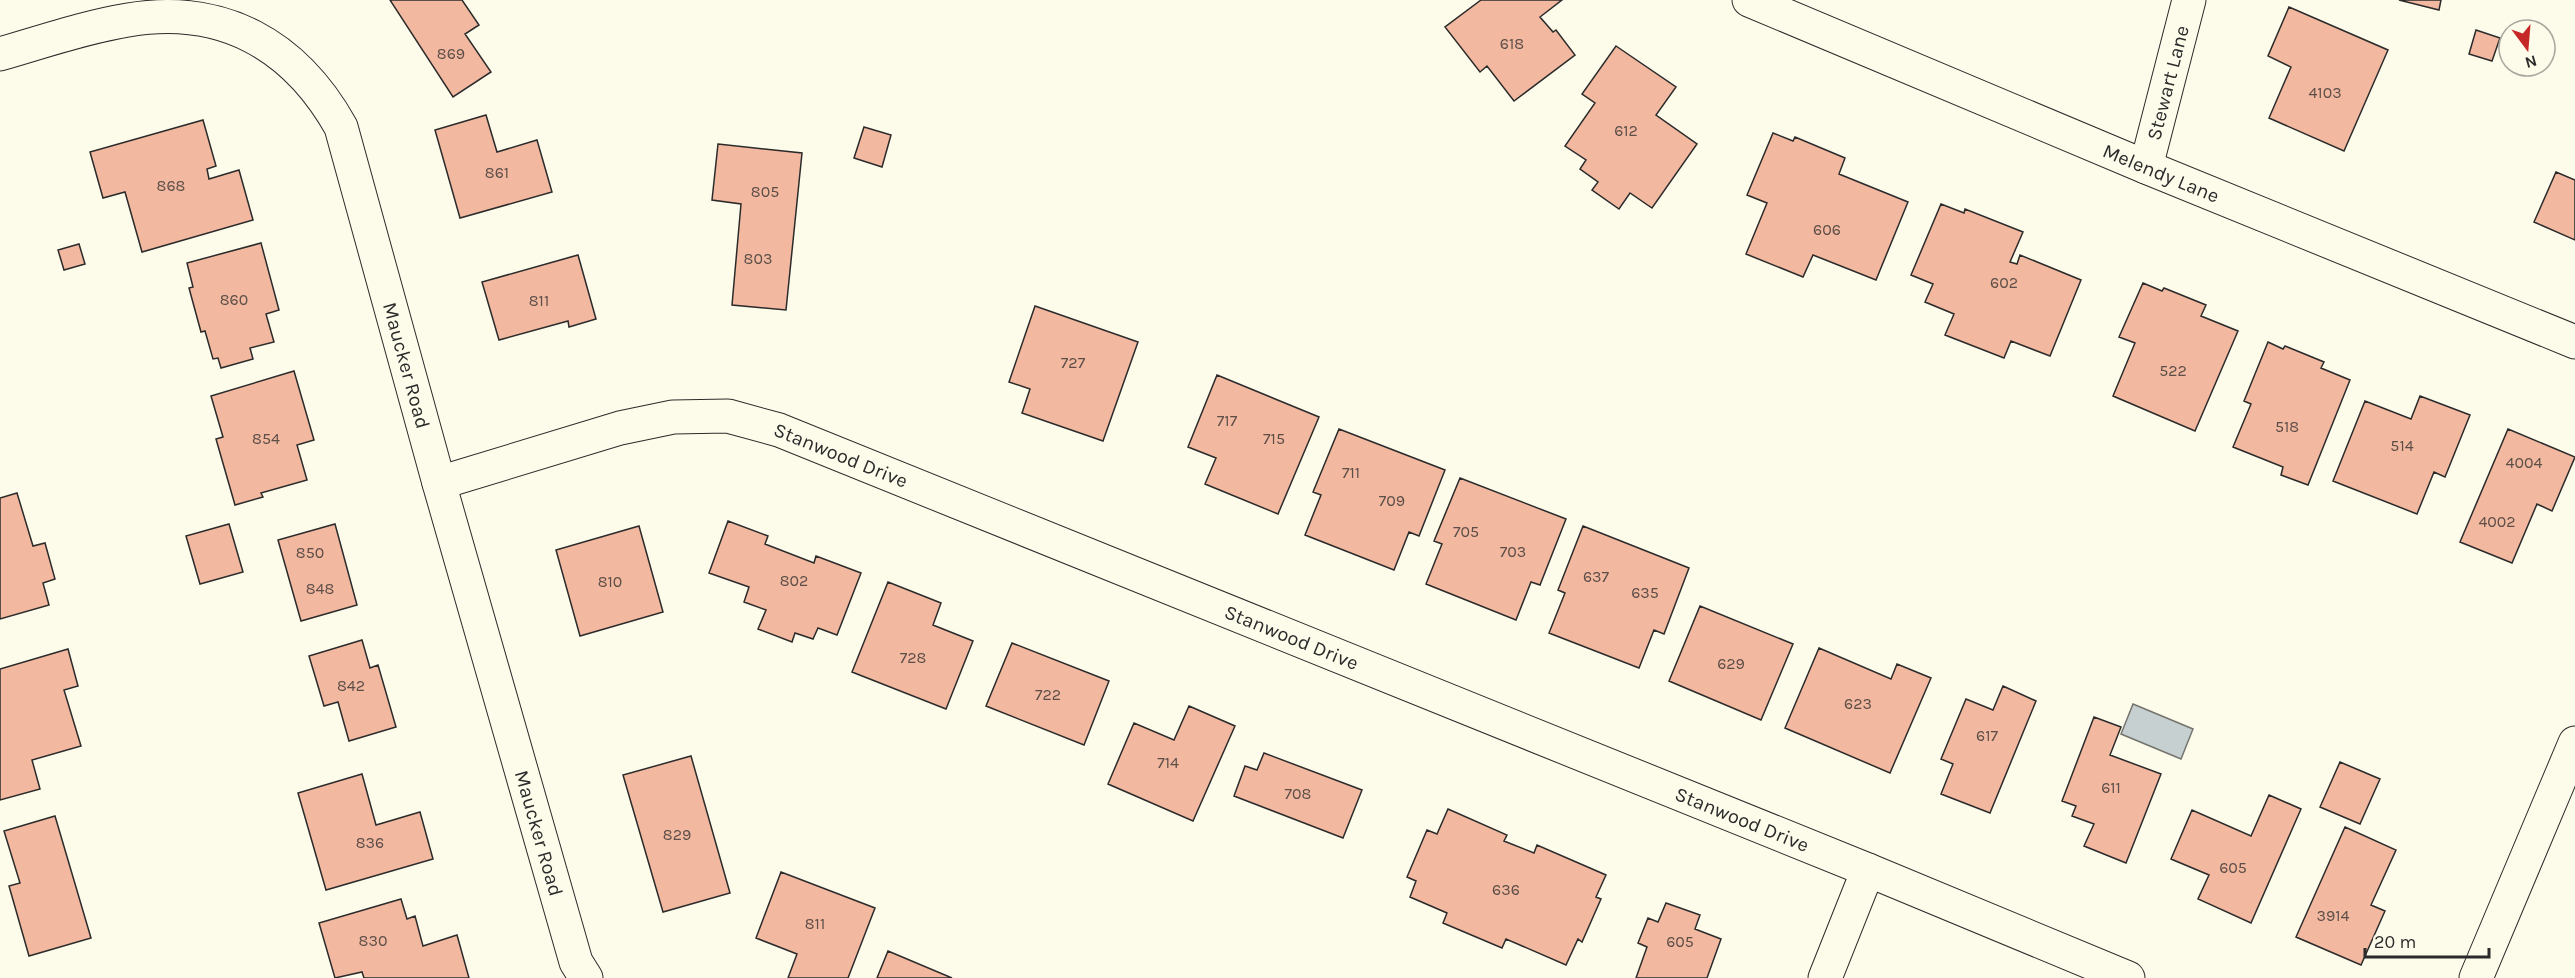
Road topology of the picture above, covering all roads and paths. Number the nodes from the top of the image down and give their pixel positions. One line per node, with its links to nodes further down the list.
1 (1749, 0): 4 (street, Melendy Lane)
2 (2189, 0): 4 (street, Stewart Lane)
3 (0, 54): 6 (street, Maucker Road)
4 (2146, 167): 5 (street, Melendy Lane)
5 (2575, 342)
6 (439, 483): 8 (street, Stanwood Drive); 9 (street, Maucker Road)
7 (2575, 743): 12 (street)
8 (1868, 870): 10 (street); 11 (street, Stanwood Drive)
9 (586, 978)
10 (1825, 978)
11 (2128, 978)
12 (2476, 978)

